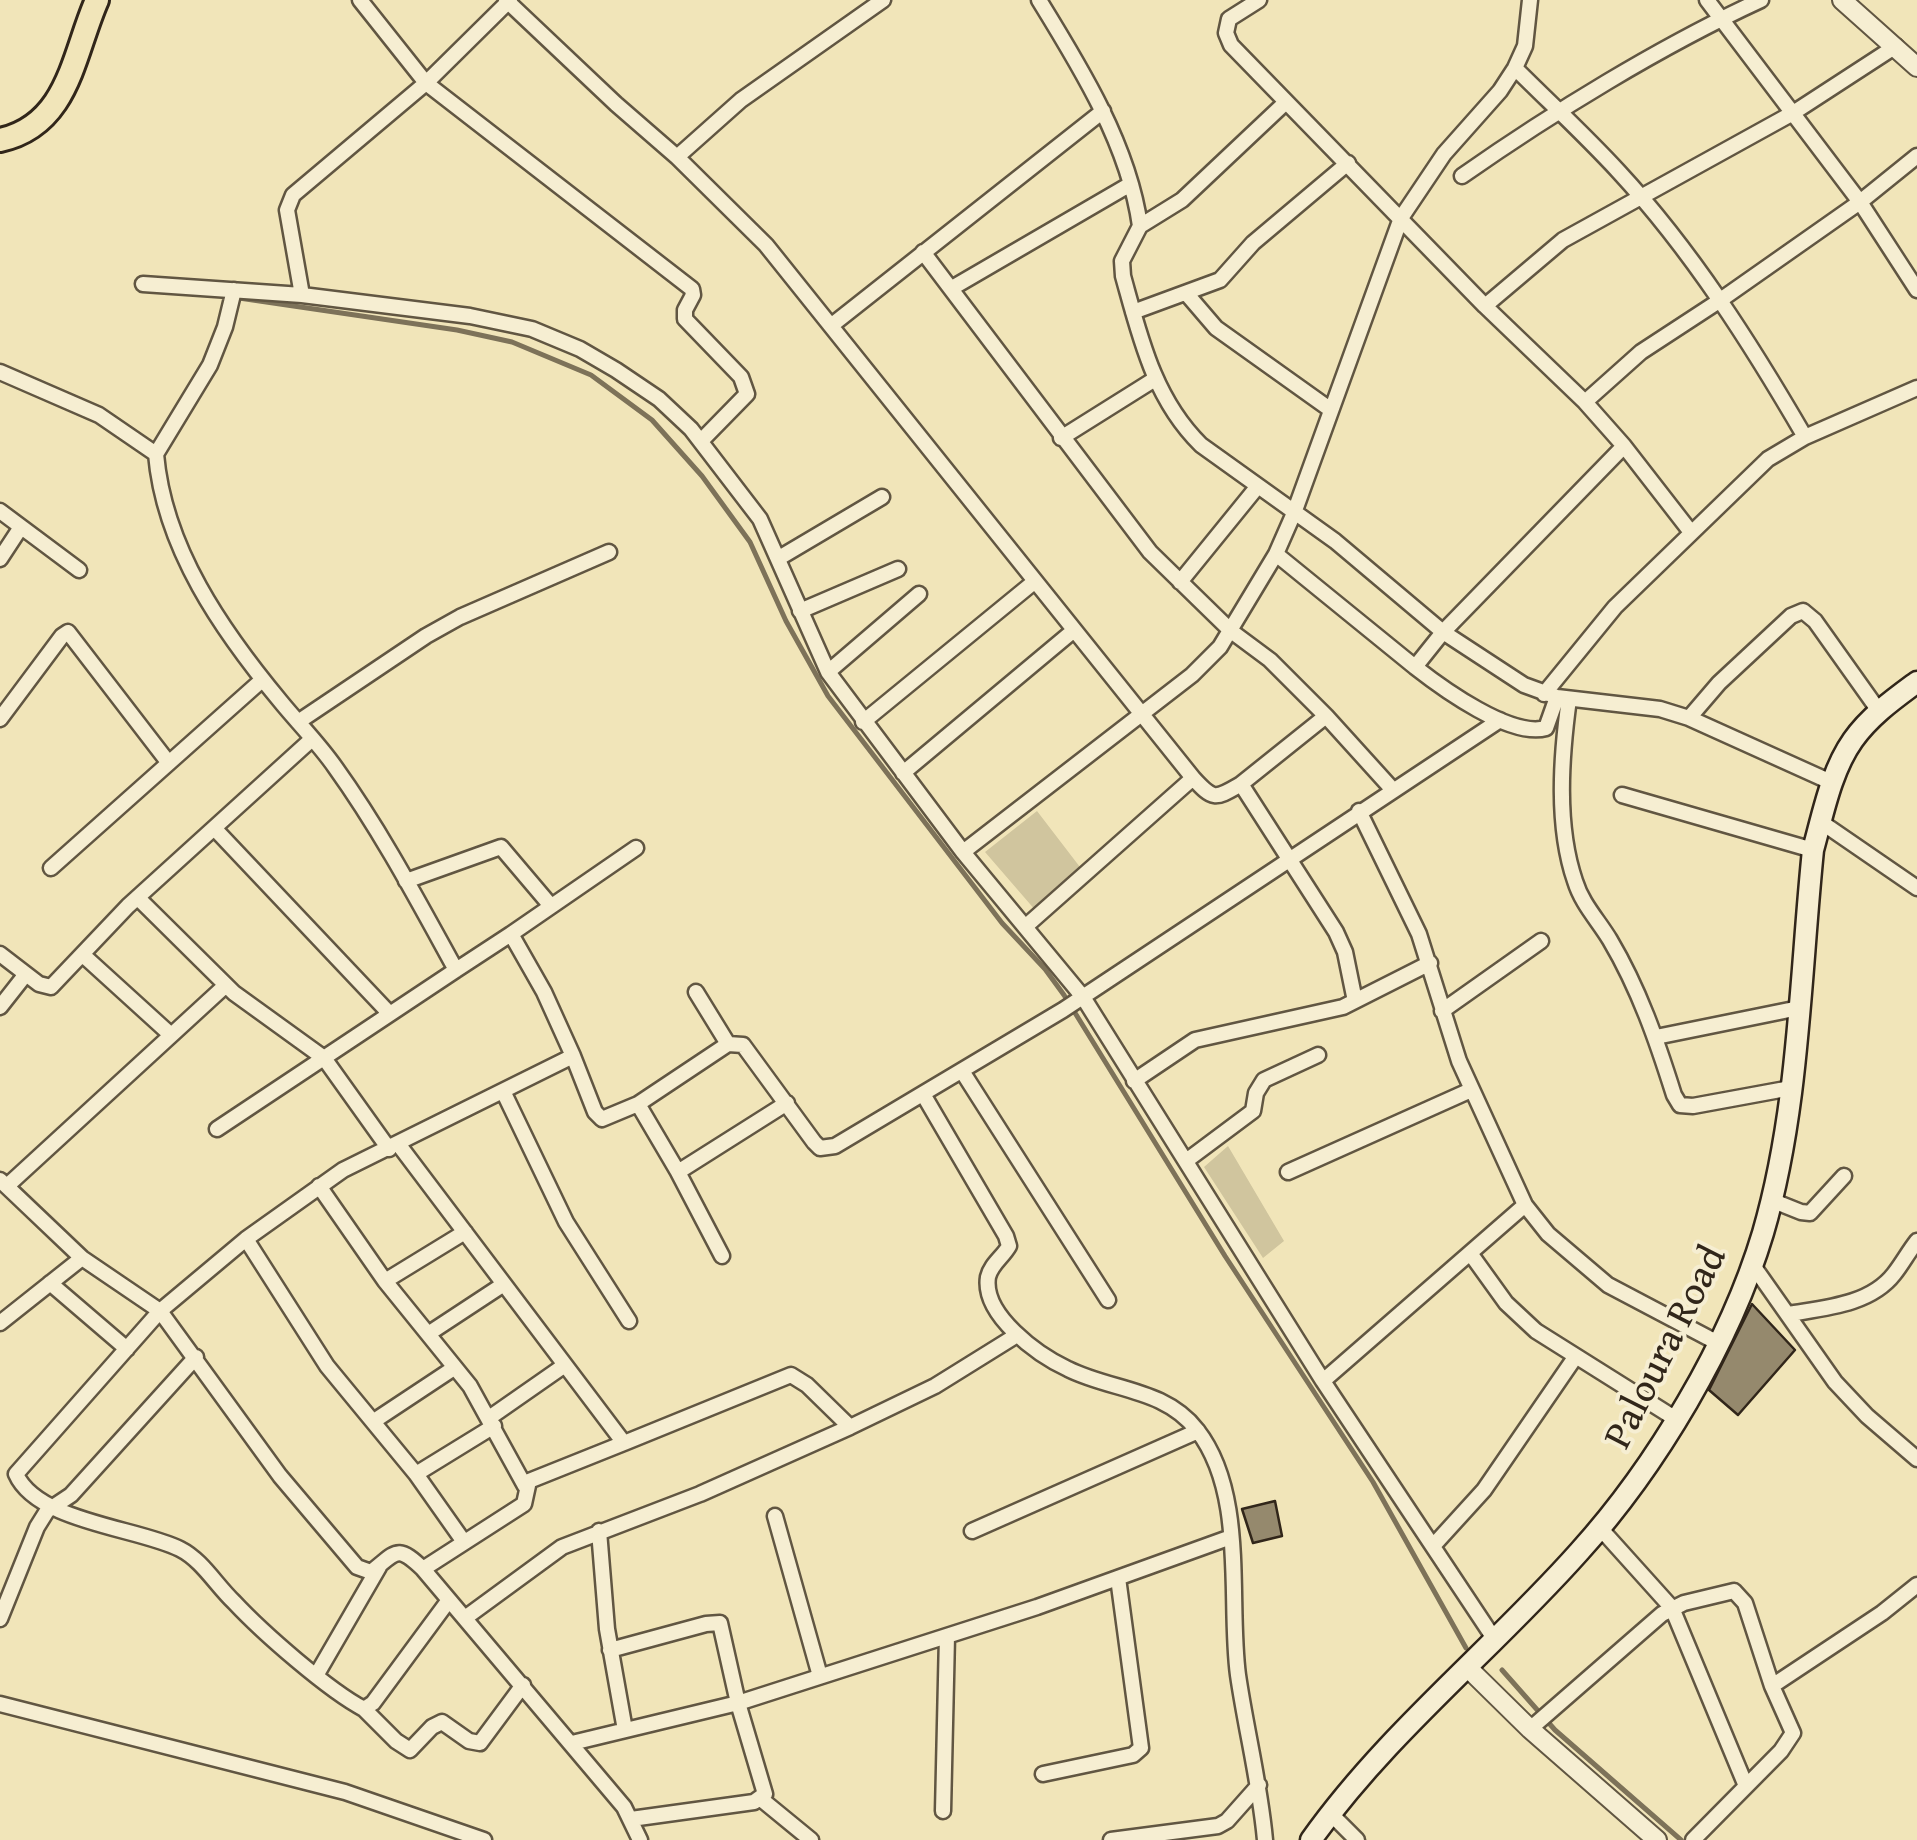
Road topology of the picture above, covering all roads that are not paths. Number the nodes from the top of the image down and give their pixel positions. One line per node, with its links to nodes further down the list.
1 (360, 0): 15 (street)
2 (1039, 0): 17 (street)
3 (1259, 0): 16 (street)
4 (1530, 0): 14 (street)
5 (1707, 0): 11 (street)
6 (1761, 0): 11 (street)
7 (1842, 0): 12 (street)
8 (95, 1): 20 (main road)
9 (508, 1): 15 (street); 22 (street)
10 (875, 2): 22 (street)
11 (1722, 18): 18 (street); 19 (street)
12 (1896, 46): 13 (street); 18 (street)
13 (1917, 67)
14 (1514, 68): 19 (street); 28 (street)
15 (426, 82): 36 (street); 48 (street)
16 (1286, 102): 23 (street); 29 (street)
17 (1103, 111): 25 (street); 30 (street)
18 (1794, 113): 26 (street); 27 (street)
19 (1559, 114): 24 (street); 26 (street)
20 (0, 140)
21 (1917, 156): 27 (street)
22 (677, 157): 40 (street)
23 (1348, 163): 28 (street); 35 (street)
24 (1462, 176)
25 (1130, 185): 29 (street); 33 (street)
26 (1640, 197): 37 (street); 38 (street)
27 (1860, 202): 31 (street); 37 (street)
28 (1401, 218): 38 (street); 45 (street)
29 (1140, 226): 39 (street)
30 (923, 252): 33 (street); 40 (street)
31 (1915, 283)
32 (143, 284): 34 (street)
33 (952, 288): 47 (street)
34 (234, 290): 36 (street); 50 (street)
35 (1186, 294): 39 (street); 45 (street)
36 (302, 295): 48 (street)
37 (1719, 301): 44 (street); 46 (street)
38 (1486, 306): 44 (street)
39 (1133, 312): 42 (street)
40 (832, 325): 63 (street)
41 (0, 372): 50 (street)
42 (1155, 379): 47 (street); 51 (street)
43 (1917, 388): 46 (street)
44 (1585, 402): 49 (street)
45 (1331, 410): 54 (street)
46 (1805, 437): 56 (street)
47 (1061, 438): 64 (street)
48 (701, 442): 59 (street)
49 (1624, 446): 56 (street); 69 (street)
50 (156, 454): 72 (street)
51 (1258, 486): 54 (street); 64 (street)
52 (882, 497): 59 (street)
53 (0, 512): 55 (street)
54 (1294, 513): 58 (street); 69 (street)
55 (22, 526): 60 (street); 62 (street)
56 (1690, 531): 74 (street)
57 (610, 552): 81 (street)
58 (1276, 554): 68 (street); 70 (street)
59 (779, 558): 66 (street)
60 (0, 559)
61 (898, 569): 66 (street)
62 (79, 570)
63 (1034, 582): 67 (street); 82 (street)
64 (1180, 582): 68 (street)
65 (919, 594): 71 (street)
66 (800, 611): 71 (street)
67 (1073, 630): 76 (street); 85 (street)
68 (1231, 631): 76 (street); 77 (street)
69 (1443, 632): 70 (street); 74 (street)
70 (1416, 667): 80 (street)
71 (828, 672): 82 (street)
72 (262, 680): 81 (street); 84 (street)
73 (1915, 690): 75 (main road, Paloura Road)
74 (1556, 697): 78 (street); 80 (street); 120 (street)
75 (1879, 711): 78 (street); 87 (main road, Paloura Road)
76 (1142, 713): 86 (street); 96 (street)
77 (1326, 716): 88 (street); 89 (street)
78 (1689, 718): 87 (street)
79 (0, 719): 84 (street)
80 (1500, 720): 89 (street)
81 (298, 722): 83 (street)
82 (863, 722): 85 (street)
83 (312, 739): 93 (street); 99 (street)
84 (168, 762): 98 (street)
85 (903, 773): 96 (street)
86 (1193, 778): 88 (street); 103 (street)
87 (1833, 783): 92 (main road, Paloura Road)
88 (1241, 784): 97 (street)
89 (1393, 790): 91 (street)
90 (1622, 795): 95 (street)
91 (1359, 811): 97 (street); 108 (street)
92 (1820, 822): 95 (main road, Paloura Road); 100 (street)
93 (215, 828): 101 (street); 118 (street)
94 (636, 848): 102 (street)
95 (1813, 850): 116 (main road, Paloura Road)
96 (963, 852): 103 (street)
97 (1291, 862): 113 (street); 114 (street)
98 (51, 868)
99 (406, 881): 102 (street); 109 (street)
100 (1917, 888)
101 (138, 898): 107 (street); 111 (street)
102 (551, 906): 104 (street)
103 (1025, 927): 113 (street)
104 (512, 934): 109 (street); 123 (street)
105 (1541, 942): 117 (street)
106 (0, 954): 110 (street)
107 (84, 955): 110 (street); 119 (street)
108 (1430, 964): 114 (street); 117 (street)
109 (456, 970): 118 (street)
110 (26, 974): 115 (street)
111 (226, 985): 119 (street); 124 (street)
112 (696, 992): 121 (street)
113 (1080, 999): 125 (street); 126 (street)
114 (1355, 1001): 126 (street)
115 (0, 1007)
116 (1798, 1008): 120 (street); 127 (main road, Paloura Road)
117 (1442, 1011): 128 (street)
118 (390, 1014): 124 (street)
119 (172, 1035): 139 (street)
120 (1656, 1037): 127 (street)
121 (728, 1044): 131 (street); 132 (street)
122 (1318, 1055): 135 (street)
123 (573, 1056): 129 (street); 132 (street)
124 (324, 1058): 133 (street); 134 (street)
125 (962, 1070): 130 (street); 153 (street)
126 (1134, 1081): 135 (street)
127 (1791, 1088): 141 (main road, Paloura Road)
128 (1471, 1090): 137 (street); 142 (street)
129 (503, 1091): 134 (street); 156 (street)
130 (923, 1094): 131 (street); 159 (street)
131 (787, 1103): 136 (street)
132 (638, 1104): 136 (street)
133 (217, 1129)
134 (394, 1147): 140 (street); 143 (street)
135 (1186, 1161): 166 (street)
136 (678, 1172): 147 (street)
137 (1288, 1172)
138 (1844, 1176): 141 (street)
139 (4, 1183): 148 (street)
140 (319, 1186): 144 (street); 150 (street)
141 (1771, 1200): 149 (main road, Paloura Road)
142 (1526, 1205): 146 (street); 160 (street)
143 (464, 1232): 150 (street); 152 (street)
144 (246, 1238): 154 (street); 168 (street)
145 (1917, 1241): 155 (street)
146 (1470, 1253): 162 (street); 166 (street)
147 (722, 1256)
148 (82, 1258): 151 (street); 154 (street)
149 (1752, 1264): 155 (street); 160 (main road, Paloura Road)
150 (386, 1281): 158 (street)
151 (50, 1284): 157 (street); 161 (street)
152 (504, 1284): 158 (street); 164 (street)
153 (1108, 1300)
154 (160, 1311): 161 (street); 163 (street)
155 (1789, 1314): 173 (street)
156 (629, 1321)
157 (0, 1323)
158 (428, 1334): 165 (street)
159 (1017, 1334): 170 (street); 171 (street)
160 (1718, 1343): 167 (main road, Paloura Road)
161 (126, 1349): 176 (street)
162 (1576, 1356): 167 (street); 183 (street)
163 (196, 1357): 176 (street); 184 (street)
164 (566, 1366): 169 (street); 172 (street)
165 (454, 1368): 168 (street); 169 (street)
166 (1322, 1381): 183 (street)
167 (1676, 1419): 178 (main road, Paloura Road)
168 (374, 1420): 174 (street)
169 (491, 1422): 174 (street); 175 (street)
170 (850, 1427): 172 (street); 179 (street)
171 (1198, 1431): 180 (street); 181 (street)
172 (624, 1443): 175 (street)
173 (1917, 1459)
174 (416, 1474): 182 (street)
175 (526, 1486): 182 (street)
176 (53, 1507): 191 (street); 196 (street)
177 (775, 1516): 197 (street)
178 (1600, 1528): 189 (street); 193 (main road, Paloura Road)
179 (599, 1531): 190 (street); 194 (street)
180 (972, 1531)
181 (1232, 1537): 186 (street); 207 (street)
182 (464, 1542): 185 (street)
183 (1433, 1546): 193 (street)
184 (378, 1566): 185 (street); 196 (street)
185 (423, 1569): 188 (street)
186 (1118, 1578): 192 (street); 206 (street)
187 (1917, 1585): 199 (street)
188 (449, 1600): 190 (street); 202 (street)
189 (1672, 1608): 199 (street); 203 (street); 208 (street)
190 (465, 1618): 198 (street)
191 (0, 1619)
192 (947, 1636): 197 (street); 210 (street)
193 (1495, 1640): 195 (main road, Paloura Road)
194 (610, 1650): 200 (street); 204 (street)
195 (1468, 1668): 203 (street); 211 (main road, Paloura Road)
196 (317, 1674): 202 (street)
197 (820, 1676): 200 (street)
198 (523, 1686): 202 (street); 205 (street)
199 (1772, 1686): 208 (street)
200 (738, 1703): 204 (street); 209 (street)
201 (0, 1704): 215 (street)
202 (364, 1710)
203 (1534, 1726): 214 (street)
204 (625, 1730): 205 (street)
205 (572, 1742): 212 (street)
206 (1043, 1774)
207 (1259, 1785): 217 (street); 218 (street)
208 (1746, 1786): 213 (street)
209 (761, 1799): 212 (street); 216 (street)
210 (943, 1811)
211 (1330, 1813): 219 (main road, Paloura Road); 220 (street)
212 (636, 1829)
213 (1694, 1838)
214 (1655, 1839)
215 (484, 1840)
216 (811, 1840)
217 (1111, 1840)
218 (1265, 1840)
219 (1311, 1840)
220 (1358, 1840)

